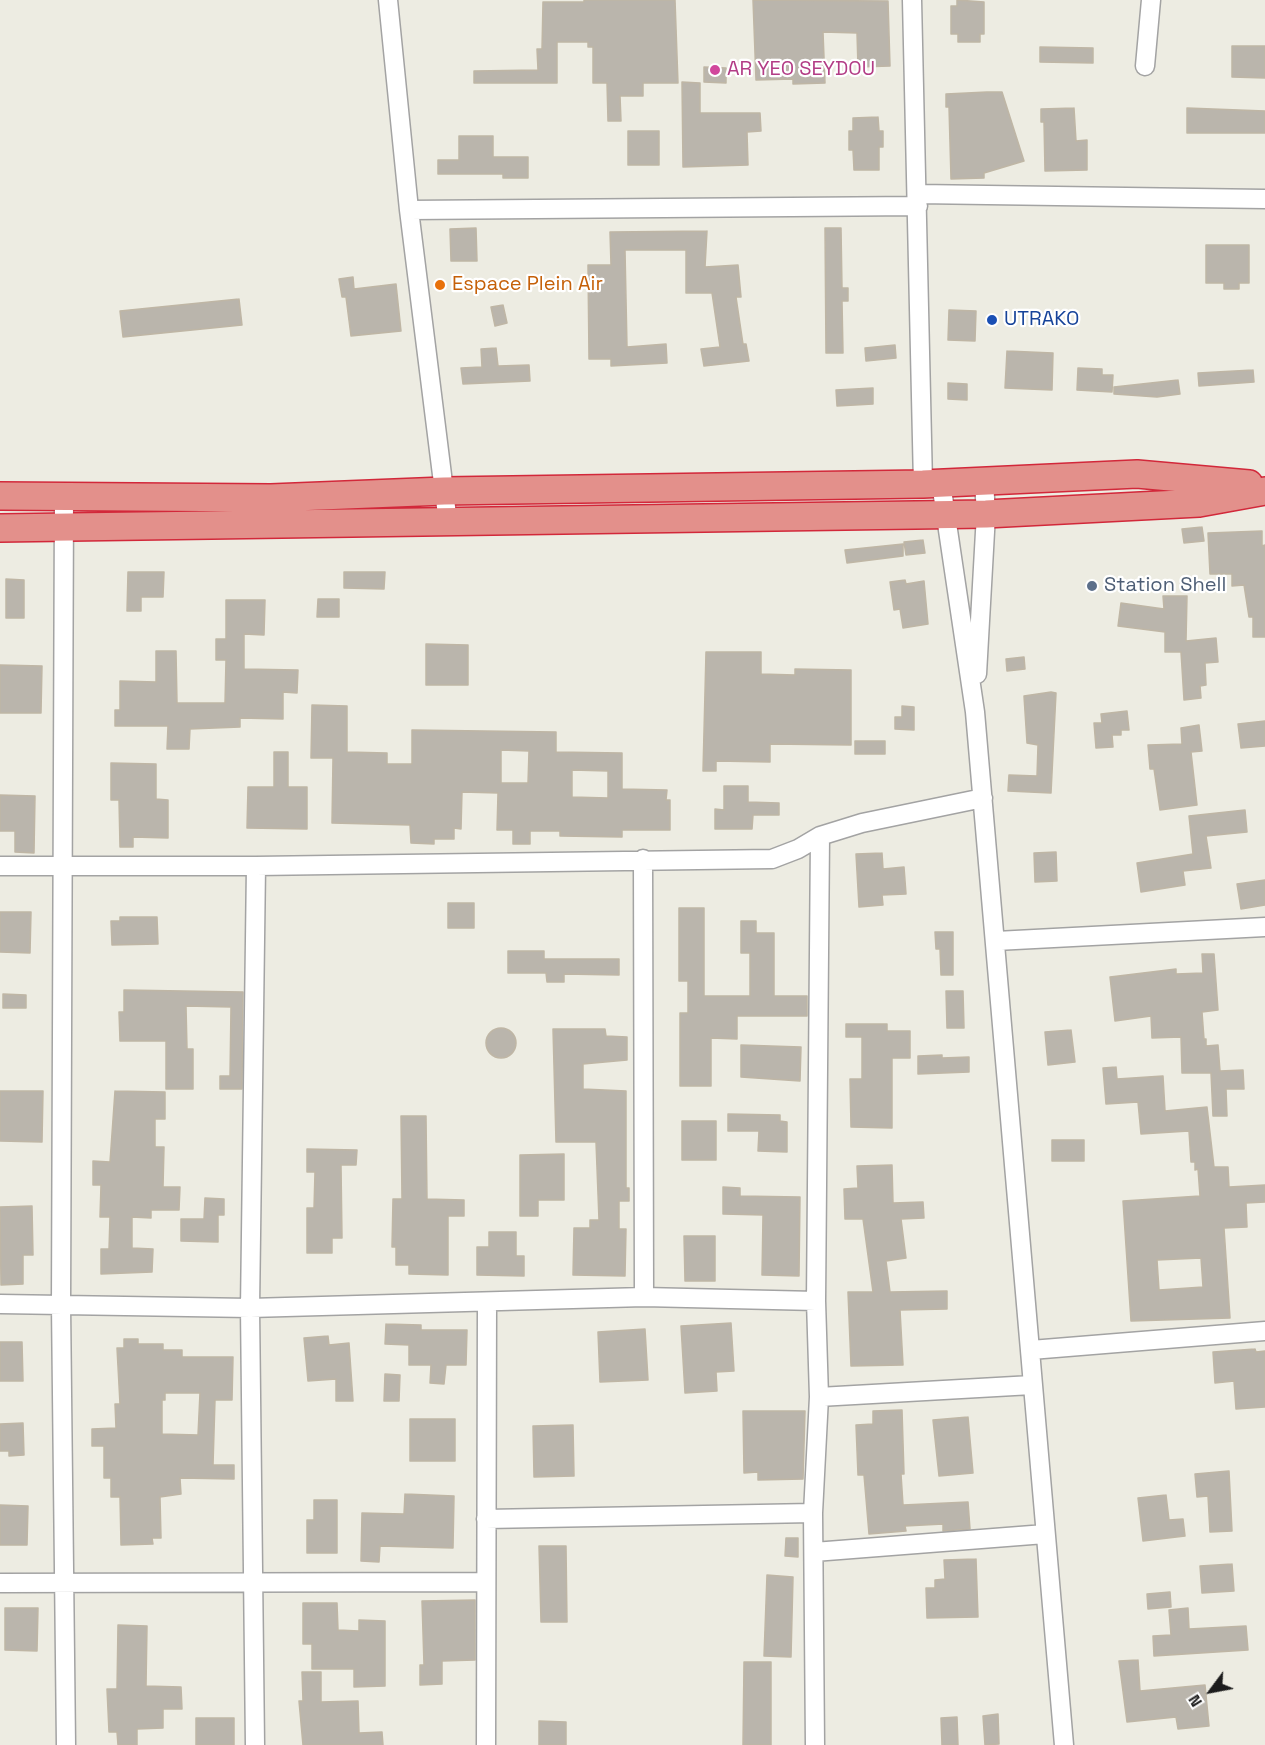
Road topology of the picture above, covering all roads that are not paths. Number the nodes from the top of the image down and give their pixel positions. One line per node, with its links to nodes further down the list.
1 (388, 0): 7 (street)
2 (912, 0): 6 (street)
3 (1151, 0): 4 (street)
4 (1145, 66)
5 (1265, 199): 6 (street)
6 (918, 200): 7 (street); 9 (street)
7 (409, 210): 11 (street)
8 (984, 482): 9 (highway); 10 (highway); 15 (street)
9 (932, 484): 11 (highway); 16 (street)
10 (1265, 486)
11 (444, 491): 14 (highway); 17 (street)
12 (1265, 491): 15 (highway)
13 (0, 496): 14 (highway)
14 (64, 497): 18 (street)
15 (986, 514): 16 (highway); 20 (street)
16 (944, 515): 17 (highway); 20 (street)
17 (448, 523): 18 (highway)
18 (64, 526): 19 (highway); 26 (street)
19 (0, 528)
20 (975, 712): 21 (street)
21 (982, 798): 22 (street); 28 (street)
22 (820, 836): 23 (street); 30 (street)
23 (643, 859): 25 (street); 29 (street)
24 (0, 866): 26 (street)
25 (256, 866): 26 (street); 34 (street)
26 (62, 867): 33 (street)
27 (1265, 927): 28 (street)
28 (996, 941): 36 (street)
29 (644, 1297): 30 (street); 31 (street)
30 (816, 1301): 38 (street)
31 (487, 1302): 34 (street); 40 (street)
32 (0, 1304): 33 (street)
33 (61, 1305): 34 (street); 45 (street)
34 (250, 1308): 46 (street)
35 (1265, 1331): 36 (street)
36 (1031, 1350): 37 (street)
37 (1032, 1385): 38 (street); 41 (street)
38 (819, 1397): 39 (street)
39 (813, 1513): 40 (street); 42 (street)
40 (486, 1519): 43 (street)
41 (1046, 1534): 42 (street); 51 (street)
42 (814, 1552): 50 (street)
43 (486, 1582): 46 (street); 49 (street)
44 (0, 1583): 45 (street)
45 (65, 1583): 46 (street); 47 (street)
46 (255, 1583): 48 (street)
47 (66, 1745)
48 (255, 1745)
49 (486, 1745)
50 (815, 1745)
51 (1064, 1745)

